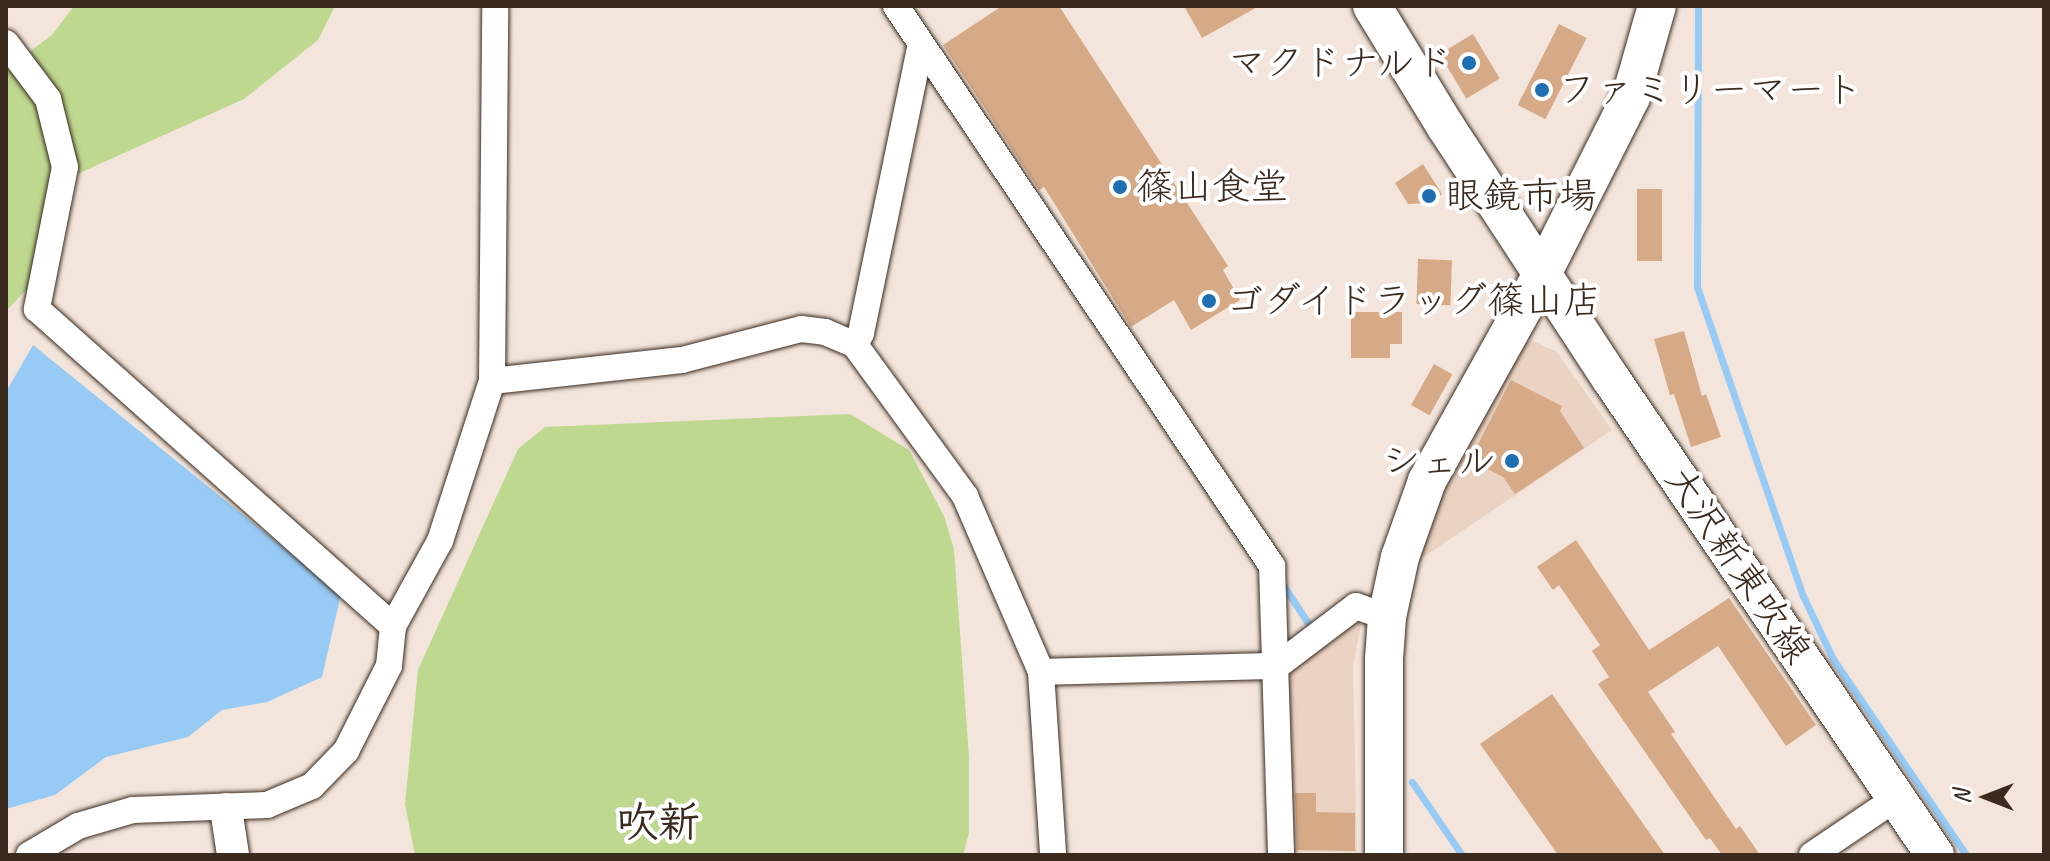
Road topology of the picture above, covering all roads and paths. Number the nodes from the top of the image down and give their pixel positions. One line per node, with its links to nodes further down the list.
1 (495, 6): 9 (street)
2 (896, 6): 6 (street)
3 (1372, 6): 7 (main road, 大沢新東吹線)
4 (1657, 6): 7 (main road)
5 (6, 43): 11 (street)
6 (921, 44): 8 (street); 12 (street)
7 (1542, 274): 10 (main road); 14 (main road, 大沢新東吹線)
8 (855, 345): 9 (street); 13 (street)
9 (492, 381): 11 (street)
10 (1387, 617): 12 (street); 20 (main road)
11 (393, 626): 15 (street)
12 (1277, 666): 13 (street); 19 (street)
13 (1041, 672): 18 (street)
14 (1895, 799): 21 (street); 22 (main road, 大沢新東吹線)
15 (226, 809): 16 (street); 17 (street)
16 (29, 855)
17 (233, 855)
18 (1053, 855)
19 (1281, 855)
20 (1384, 855)
21 (1812, 855)
22 (1935, 855)

